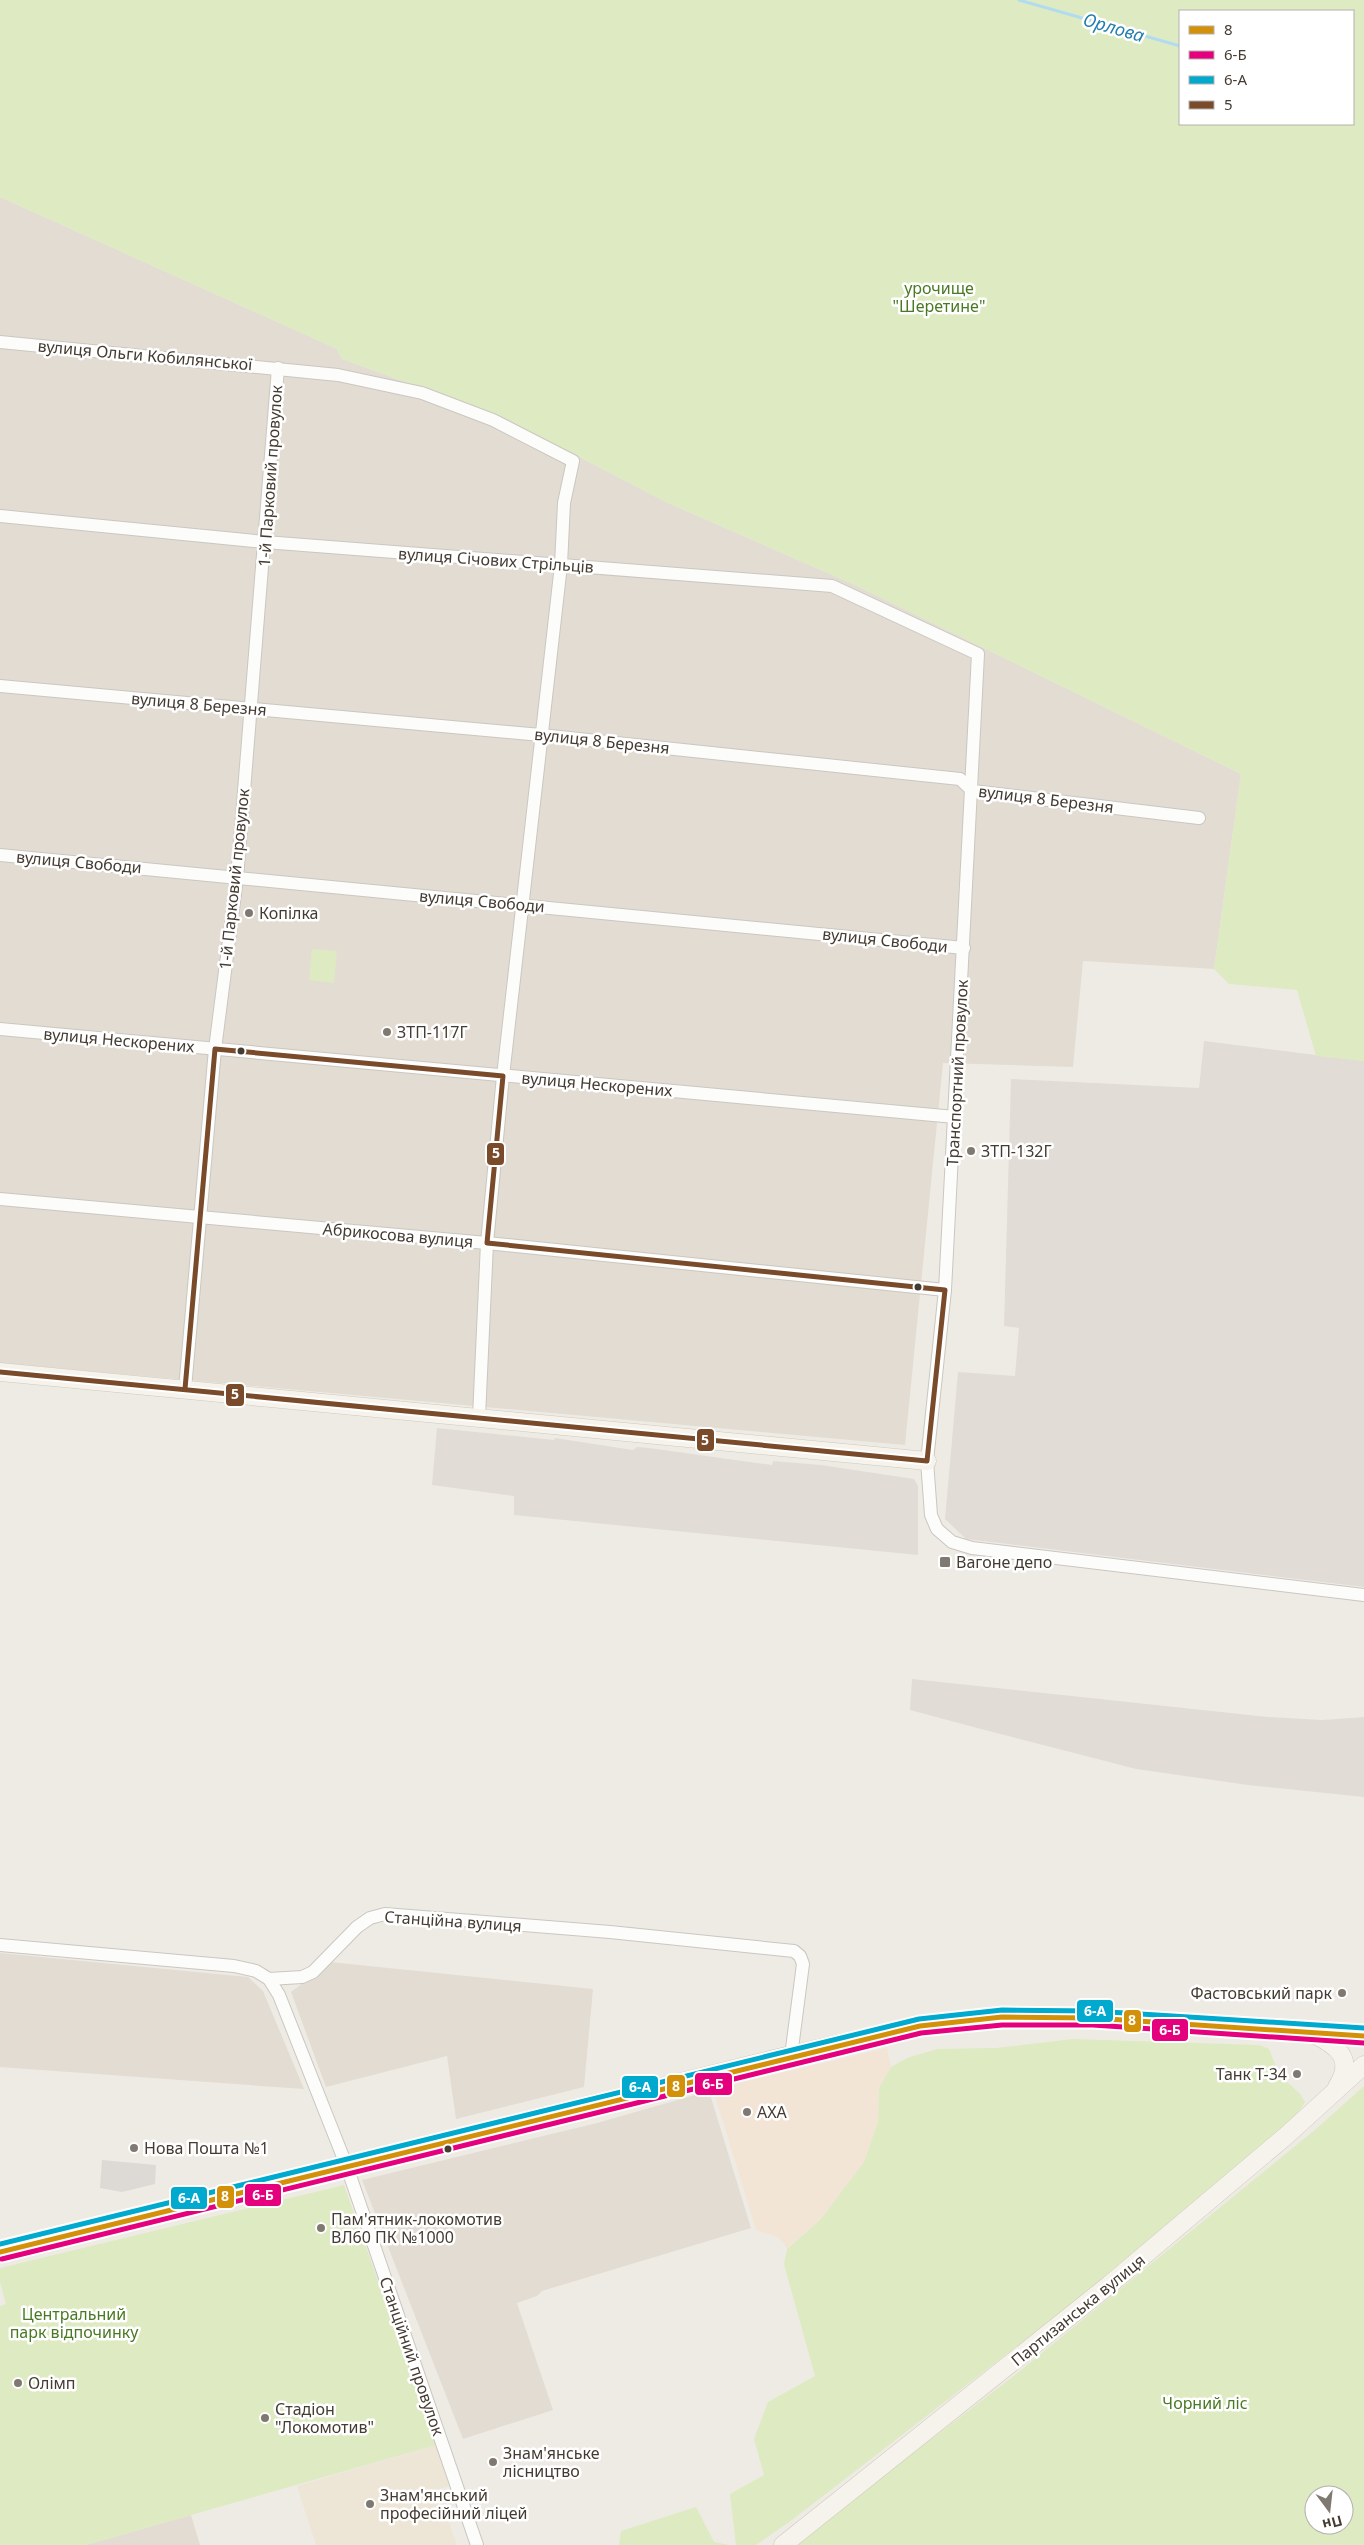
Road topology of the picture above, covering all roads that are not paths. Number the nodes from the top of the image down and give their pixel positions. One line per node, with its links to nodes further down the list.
1 (0, 342): 2 (street, вулиця Ольги Кобилянської)
2 (278, 368): 4 (street, 1-й Парковий провулок); 5 (street, вулиця Ольги Кобилянської)
3 (0, 516): 4 (street, вулиця Січових Стрільців)
4 (265, 542): 5 (street, вулиця Січових Стрільців); 8 (street, 1-й Парковий провулок)
5 (561, 565): 6 (street, вулиця Січових Стрільців); 9 (street)
6 (978, 654): 10 (street, Транспортний провулок)
7 (0, 686): 8 (street, вулиця 8 Березня)
8 (251, 709): 9 (street, вулиця 8 Березня); 13 (street, 1-й Парковий провулок)
9 (541, 735): 10 (street, вулиця 8 Березня); 14 (street)
10 (973, 791): 11 (street, вулиця 8 Березня); 15 (street, Транспортний провулок)
11 (1199, 818)
12 (0, 855): 13 (street, вулиця Свободи)
13 (237, 878): 14 (street, вулиця Свободи); 17 (street, 1-й Парковий провулок)
14 (523, 904): 15 (street, вулиця Свободи); 18 (street)
15 (964, 948): 19 (street, Транспортний провулок)
16 (0, 1029): 17 (street, вулиця Нескорених)
17 (215, 1049): 18 (street, вулиця Нескорених); 21 (street, 1-й Парковий провулок)
18 (503, 1076): 19 (street, вулиця Нескорених); 22 (street)
19 (955, 1117): 23 (street, Транспортний провулок)
20 (0, 1199): 21 (street, Абрикосова вулиця)
21 (201, 1219): 22 (street, Абрикосова вулиця); 25 (street, 1-й Парковий провулок)
22 (487, 1243): 23 (street, Абрикосова вулиця); 26 (street)
23 (945, 1290): 27 (street, Транспортний провулок)
24 (0, 1372): 25 (street)
25 (185, 1389): 26 (street)
26 (479, 1417): 27 (street)
27 (927, 1461): 28 (street, Транспортний провулок)
28 (1364, 1595)
29 (0, 1945): 30 (street, Станційна вулиця)
30 (269, 1979): 33 (street, Станційна вулиця); 36 (street, Станційний провулок)
31 (1310, 2032): 32 (main road); 33 (main road); 35 (street)
32 (1364, 2036)
33 (791, 2056): 36 (main road)
34 (1364, 2065): 35 (street, Партизанська вулиця)
35 (1335, 2090): 39 (street, Партизанська вулиця)
36 (346, 2167): 37 (main road); 38 (street, Станційний провулок)
37 (0, 2252)
38 (476, 2545)
39 (783, 2545)

